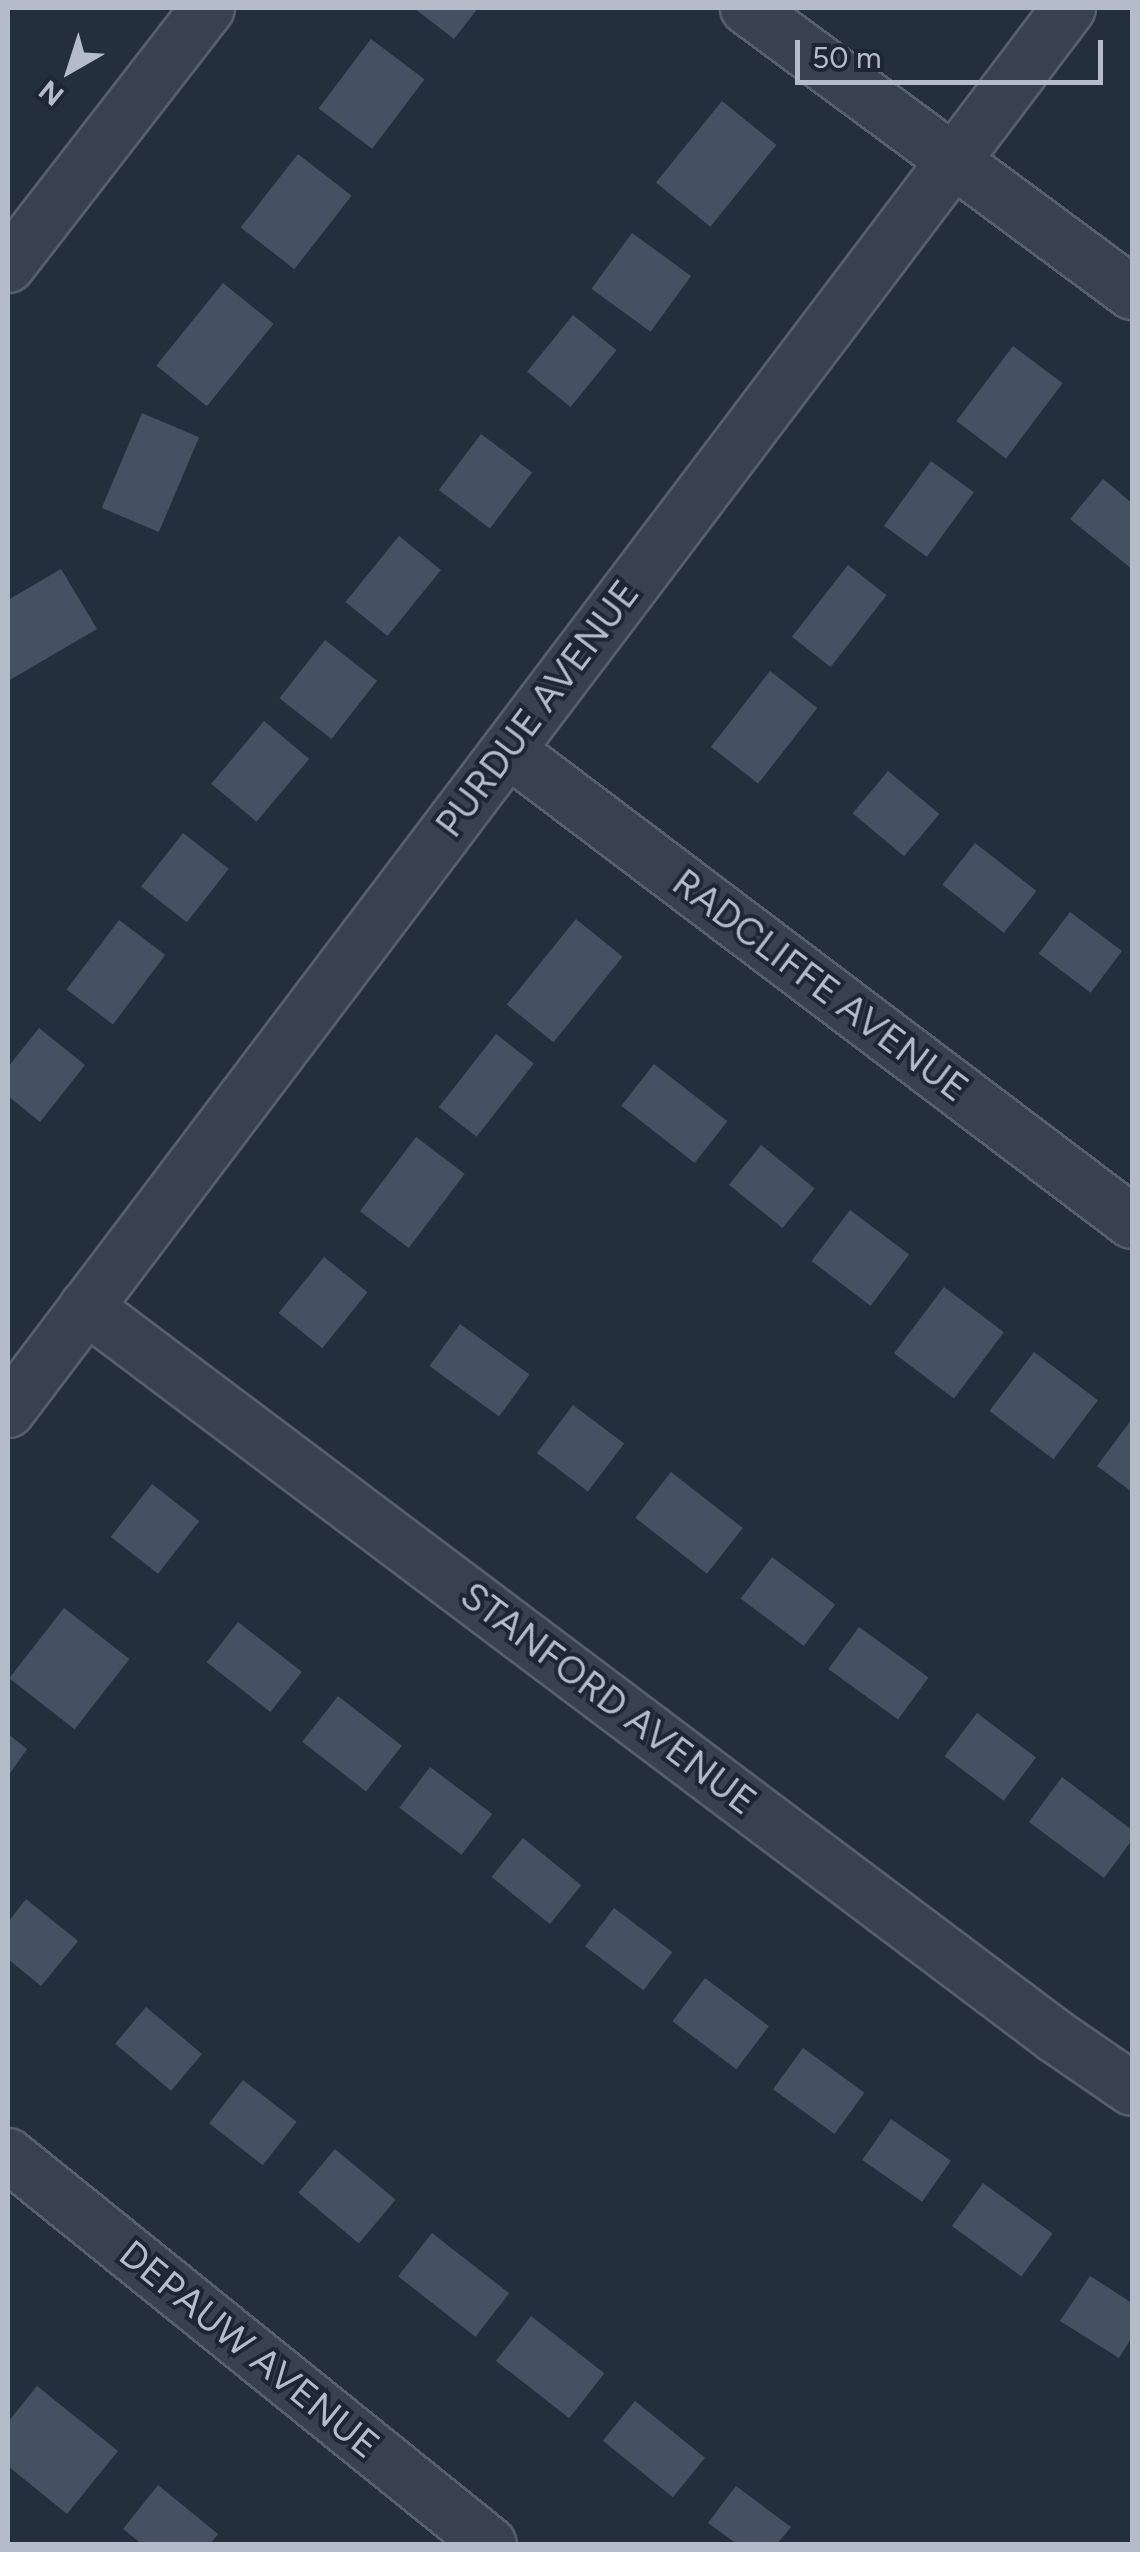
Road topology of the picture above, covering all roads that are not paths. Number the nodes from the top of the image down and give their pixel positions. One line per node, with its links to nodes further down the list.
1 (208, 8): 5 (street)
2 (747, 8): 4 (street)
3 (1068, 8): 4 (street, PURDUE AVENUE)
4 (954, 158): 6 (street); 7 (street, PURDUE AVENUE)
5 (8, 266)
6 (1132, 293)
7 (508, 750): 8 (street, RADCLIFFE AVENUE); 9 (street, PURDUE AVENUE)
8 (1132, 1222)
9 (86, 1307): 10 (street, PURDUE AVENUE); 11 (street, STANFORD AVENUE)
10 (8, 1411)
11 (1132, 2089)
12 (8, 2154): 13 (street, DEPAUW AVENUE)
13 (490, 2544)

